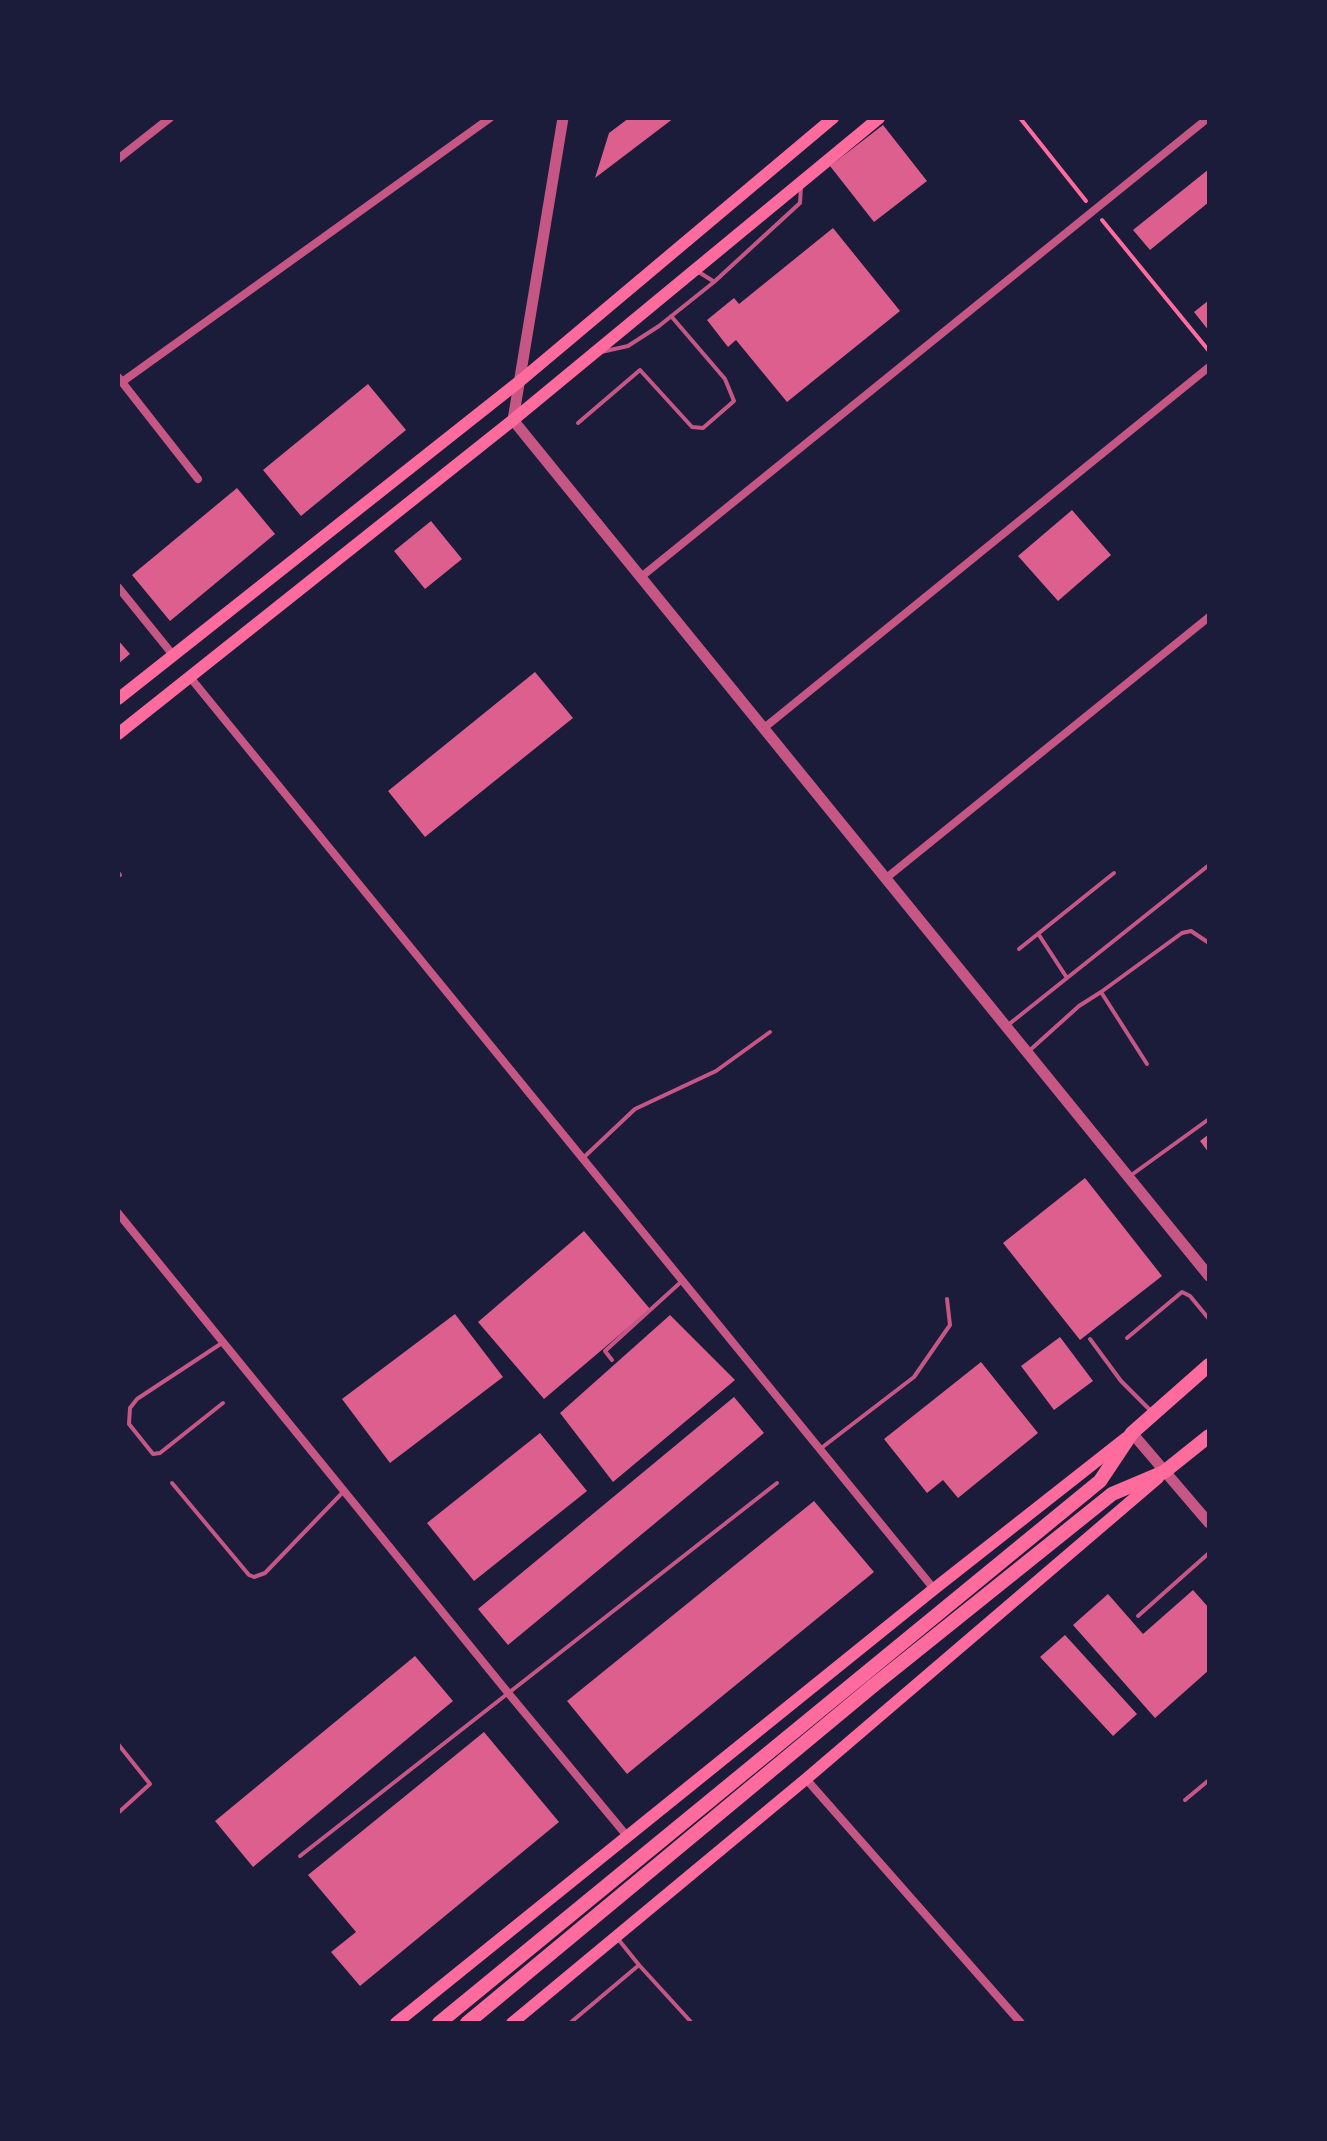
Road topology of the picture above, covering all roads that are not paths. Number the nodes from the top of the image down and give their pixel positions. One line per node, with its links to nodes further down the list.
1 (170, 118): 7 (street)
2 (490, 118): 14 (street)
3 (563, 118): 15 (street)
4 (833, 118): 15 (main road)
5 (879, 118): 8 (main road)
6 (1208, 118): 19 (street)
7 (118, 159)
8 (800, 183): 9 (main road); 10 (lane)
9 (695, 269): 10 (lane); 12 (main road)
10 (714, 282): 11 (lane)
11 (671, 316): 12 (lane); 17 (lane)
12 (595, 352): 16 (main road)
13 (1209, 367): 25 (street)
14 (120, 379): 18 (street)
15 (520, 381): 16 (street); 22 (main road)
16 (513, 420): 19 (street); 23 (main road)
17 (578, 423)
18 (198, 479)
19 (641, 577): 25 (street)
20 (118, 587): 22 (street)
21 (1209, 617): 29 (street)
22 (173, 655): 24 (main road)
23 (188, 675): 26 (main road); 40 (street)
24 (118, 699)
25 (764, 728): 29 (street)
26 (118, 734)
27 (1209, 865): 33 (lane)
28 (1114, 873): 30 (lane)
29 (885, 879): 35 (street)
30 (1039, 935): 32 (lane); 33 (lane)
31 (1209, 943): 34 (lane)
32 (1019, 949)
33 (1067, 978): 35 (lane)
34 (1101, 992): 37 (lane); 38 (lane)
35 (1006, 1026): 37 (street)
36 (770, 1032): 40 (lane)
37 (1027, 1052): 41 (street)
38 (1147, 1064)
39 (1209, 1119): 41 (lane)
40 (582, 1159): 45 (street)
41 (1129, 1177): 43 (street)
42 (118, 1213): 50 (street)
43 (1204, 1260): 44 (street)
44 (1209, 1276)
45 (682, 1281): 51 (lane); 57 (street)
46 (947, 1299): 57 (lane)
47 (1209, 1319): 48 (lane)
48 (1127, 1338)
49 (1090, 1339): 54 (lane)
50 (224, 1342): 53 (lane); 61 (street)
51 (612, 1360)
52 (1209, 1365): 54 (main road)
53 (223, 1403)
54 (1154, 1413): 55 (main road)
55 (1132, 1433): 58 (street); 64 (main road); 77 (main road)
56 (1209, 1436): 58 (main road)
57 (820, 1449): 64 (street)
58 (1164, 1472): 62 (street); 68 (main road); 78 (main road)
59 (172, 1483): 61 (lane)
60 (777, 1483): 66 (lane)
61 (344, 1491): 66 (street)
62 (1209, 1523)
63 (1209, 1553): 65 (lane)
64 (934, 1589): 72 (main road)
65 (1138, 1616)
66 (509, 1694): 72 (street); 73 (lane)
67 (118, 1744): 71 (lane)
68 (806, 1779): 74 (main road); 82 (street)
69 (1209, 1780): 70 (lane)
70 (1185, 1800)
71 (118, 1813)
72 (627, 1836): 76 (main road)
73 (300, 1856)
74 (617, 1936): 75 (lane); 79 (main road)
75 (639, 1965): 80 (lane); 81 (lane)
76 (396, 2023)
77 (439, 2023)
78 (467, 2023)
79 (512, 2023)
80 (570, 2023)
81 (692, 2023)
82 (1021, 2023)

